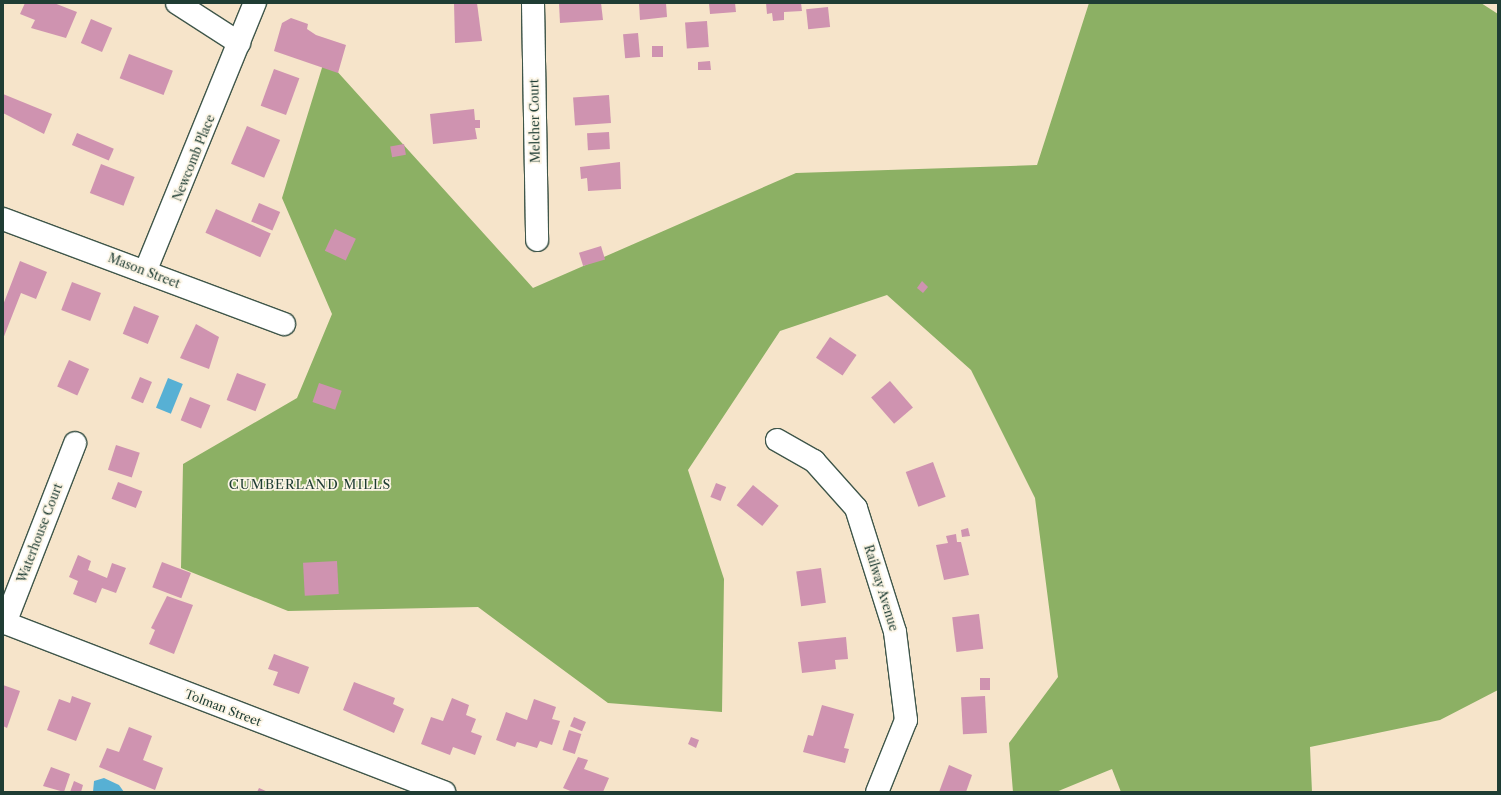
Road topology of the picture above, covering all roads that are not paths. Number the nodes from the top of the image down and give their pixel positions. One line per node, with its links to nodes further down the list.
1 (177, 3): 4 (street)
2 (255, 3): 4 (street, Newcomb Place)
3 (533, 3): 6 (street, Melcher Court)
4 (239, 43): 7 (street, Newcomb Place)
5 (3, 219): 7 (street, Mason Street)
6 (537, 240)
7 (145, 272): 8 (street, Mason Street)
8 (284, 324)
9 (777, 440): 13 (street, Railway Avenue)
10 (75, 443): 11 (street, Waterhouse Court)
11 (4, 623): 12 (street, Tolman Street)
12 (444, 792)
13 (877, 792)

